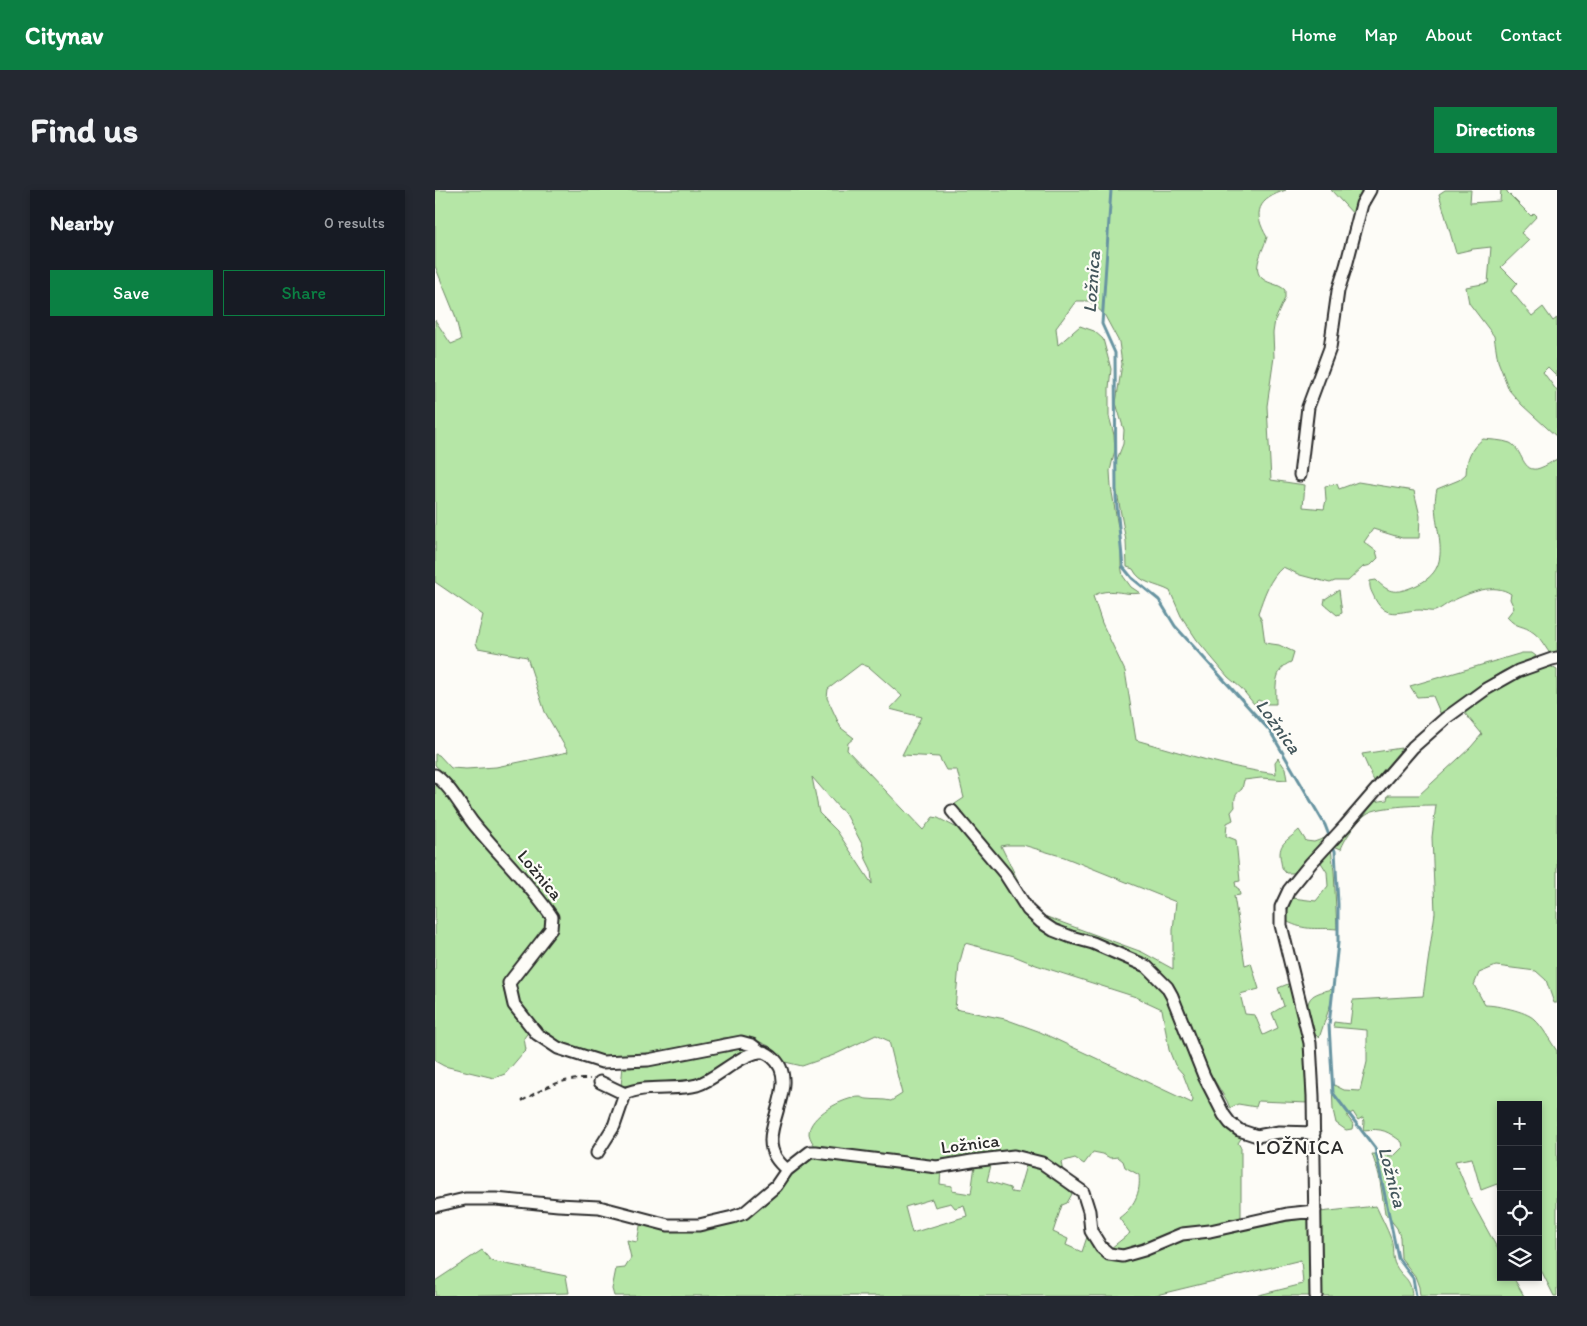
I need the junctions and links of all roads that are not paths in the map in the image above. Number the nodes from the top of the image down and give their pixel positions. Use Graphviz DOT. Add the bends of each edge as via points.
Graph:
graph roads {
  1 [pos="1370,190"];
  2 [pos="1300,475"];
  3 [pos="1557,658"];
  4 [pos="435,775"];
  5 [pos="952,811"];
  6 [pos="761,1052"];
  7 [pos="600,1082"];
  8 [pos="625,1094"];
  9 [pos="1314,1134"];
  10 [pos="597,1153"];
  11 [pos="787,1170"];
  12 [pos="435,1206"];
  13 [pos="1315,1211"];
  14 [pos="1316,1296"];
  1 -- 2 [label="street" via="1362,204 1338,290 1330,348 1308,407"];
  3 -- 9 [label="street" via="1519,671 1486,688 1446,718 1413,747 1289,890 1281,907 1281,925 1310,1043"];
  4 -- 6 [label="street, Ložnica" via="539,897 552,917 551,928 509,983 514,1005 537,1034 558,1048 602,1062 648,1060 741,1042"];
  5 -- 9 [label="street" via="1005,874 1028,910 1041,922 1062,934 1146,966 1167,986 1204,1076 1230,1123 1257,1136 1279,1132"];
  6 -- 8 [label="street" via="697,1085"];
  6 -- 11 [label="street, Ložnica" via="775,1059 782,1074 783,1084 771,1141 777,1161"];
  7 -- 8 [label="street"];
  8 -- 10 [label="street" via="614,1126"];
  9 -- 13 [label="street"];
  11 -- 12 [label="street, Ložnica" via="776,1186 744,1213 699,1225 668,1225 599,1207 496,1199 465,1199"];
  11 -- 13 [label="street, Ložnica" via="810,1152 937,1167 1014,1156 1042,1163 1083,1192 1091,1230 1101,1248 1109,1254 1123,1256 1182,1234"];
  13 -- 14 [label="street"];
}
